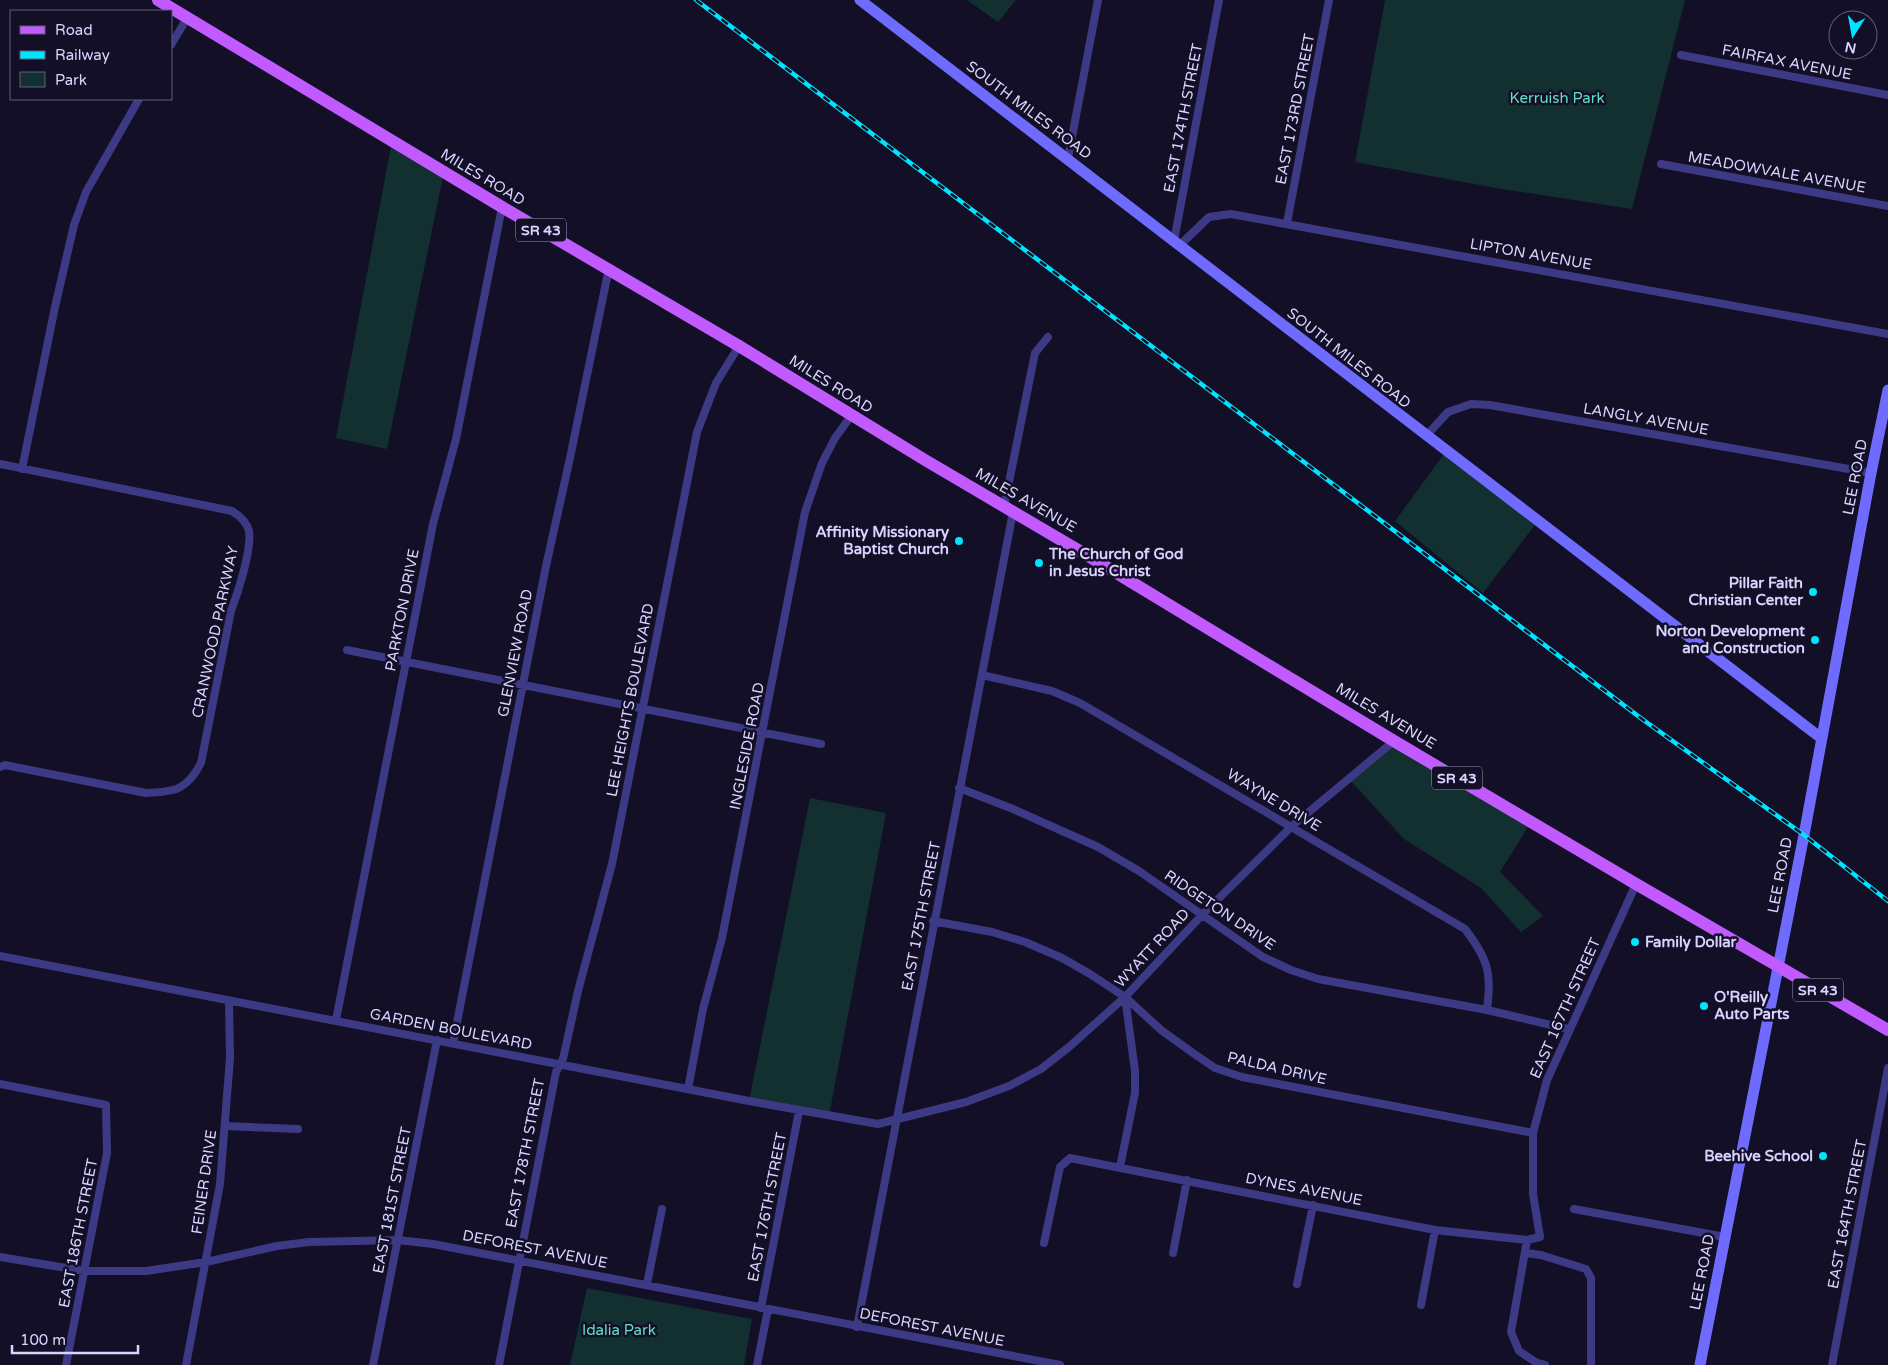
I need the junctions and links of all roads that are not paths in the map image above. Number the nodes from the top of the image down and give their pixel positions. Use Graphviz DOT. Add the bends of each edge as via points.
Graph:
graph roads {
  1 [pos="158,0"];
  2 [pos="860,0"];
  3 [pos="1098,0"];
  4 [pos="1219,0"];
  5 [pos="1329,0"];
  6 [pos="187,18"];
  7 [pos="172,43"];
  8 [pos="1681,55"];
  9 [pos="1888,95"];
  10 [pos="138,100"];
  11 [pos="1068,158"];
  12 [pos="1661,164"];
  13 [pos="1888,206"];
  14 [pos="502,207"];
  15 [pos="1287,223"];
  16 [pos="1177,243"];
  17 [pos="609,268"];
  18 [pos="1888,334"];
  19 [pos="1048,337"];
  20 [pos="739,346"];
  21 [pos="1888,390"];
  22 [pos="851,416"];
  23 [pos="1426,436"];
  24 [pos="895,442"];
  25 [pos="0,464"];
  26 [pos="22,468"];
  27 [pos="1871,473"];
  28 [pos="1008,509"];
  29 [pos="347,650"];
  30 [pos="406,662"];
  31 [pos="982,675"];
  32 [pos="523,684"];
  33 [pos="643,708"];
  34 [pos="764,732"];
  35 [pos="1821,738"];
  36 [pos="1394,741"];
  37 [pos="821,744"];
  38 [pos="0,767"];
  39 [pos="959,788"];
  40 [pos="1292,826"];
  41 [pos="1636,884"];
  42 [pos="1202,915"];
  43 [pos="933,921"];
  44 [pos="0,956"];
  45 [pos="1778,966"];
  46 [pos="1125,997"];
  47 [pos="229,1001"];
  48 [pos="1487,1010"];
  49 [pos="336,1020"];
  50 [pos="1568,1029"];
  51 [pos="1888,1030"];
  52 [pos="437,1040"];
  53 [pos="452,1043"];
  54 [pos="560,1065"];
  55 [pos="1888,1068"];
  56 [pos="0,1086"];
  57 [pos="688,1089"];
  58 [pos="799,1111"];
  59 [pos="897,1119"];
  60 [pos="226,1126"];
  61 [pos="298,1129"];
  62 [pos="1533,1133"];
  63 [pos="1120,1167"];
  64 [pos="1187,1180"];
  65 [pos="1313,1205"];
  66 [pos="662,1209"];
  67 [pos="1574,1209"];
  68 [pos="1435,1230"];
  69 [pos="1540,1237"];
  70 [pos="1725,1237"];
  71 [pos="398,1240"];
  72 [pos="1527,1240"];
  73 [pos="1044,1243"];
  74 [pos="1173,1253"];
  75 [pos="1526,1253"];
  76 [pos="0,1257"];
  77 [pos="518,1261"];
  78 [pos="206,1262"];
  79 [pos="84,1271"];
  80 [pos="647,1284"];
  81 [pos="1297,1284"];
  82 [pos="1420,1305"];
  83 [pos="765,1309"];
  84 [pos="858,1327"];
  85 [pos="66,1365"];
  86 [pos="186,1365"];
  87 [pos="373,1365"];
  88 [pos="499,1365"];
  89 [pos="757,1365"];
  90 [pos="1060,1365"];
  91 [pos="1545,1365"];
  92 [pos="1591,1365"];
  93 [pos="1700,1365"];
  94 [pos="1832,1365"];
  1 -- 6 [label="main road, MILES ROAD / SR 43"];
  2 -- 11 [label="street, SOUTH MILES ROAD"];
  3 -- 11 [label="street"];
  4 -- 16 [label="street, EAST 174TH STREET"];
  5 -- 15 [label="street, EAST 173RD STREET"];
  6 -- 7 [label="street"];
  6 -- 14 [label="main road, MILES ROAD / SR 43"];
  8 -- 9 [label="street, FAIRFAX AVENUE"];
  10 -- 26 [label="street" via="94,178 74,225"];
  11 -- 16 [label="street, SOUTH MILES ROAD"];
  12 -- 13 [label="street, MEADOWVALE AVENUE"];
  14 -- 17 [label="main road, MILES ROAD / SR 43"];
  14 -- 30 [label="street, PARKTON DRIVE" via="456,439 433,524"];
  15 -- 16 [label="street, LIPTON AVENUE" via="1231,214 1209,217"];
  15 -- 18 [label="street, LIPTON AVENUE"];
  16 -- 23 [label="street, SOUTH MILES ROAD"];
  17 -- 20 [label="main road, MILES ROAD / SR 43"];
  17 -- 32 [label="street, GLENVIEW ROAD"];
  19 -- 28 [label="street, EAST 175TH STREET" via="1035,353"];
  20 -- 22 [label="main road, MILES ROAD / SR 43"];
  20 -- 33 [label="street, LEE HEIGHTS BOULEVARD" via="716,382 697,432"];
  21 -- 27 [label="street, LEE ROAD"];
  22 -- 24 [label="main road, MILES ROAD / SR 43"];
  22 -- 34 [label="street, INGLESIDE ROAD" via="822,463 806,512"];
  23 -- 27 [label="street, LANGLY AVENUE" via="1448,412 1471,404"];
  23 -- 35 [label="street, SOUTH MILES ROAD"];
  24 -- 28 [label="main road, MILES AVENUE / SR 43"];
  25 -- 26 [label="street, CRANWOOD PARKWAY"];
  26 -- 38 [label="street, CRANWOOD PARKWAY" via="232,511 249,530 249,542 231,611 201,763 193,779 181,787 146,793 5,765"];
  27 -- 35 [label="street, LEE ROAD"];
  28 -- 31 [label="street, EAST 175TH STREET"];
  28 -- 36 [label="main road, MILES AVENUE / SR 43"];
  29 -- 30 [label="street"];
  30 -- 32 [label="street"];
  30 -- 49 [label="street, PARKTON DRIVE"];
  31 -- 39 [label="street, EAST 175TH STREET"];
  31 -- 40 [label="street, WAYNE DRIVE" via="1052,691 1080,703"];
  32 -- 33 [label="street"];
  32 -- 53 [label="street, GLENVIEW ROAD"];
  33 -- 34 [label="street"];
  33 -- 54 [label="street, LEE HEIGHTS BOULEVARD" via="612,864"];
  34 -- 37 [label="street"];
  34 -- 57 [label="street, INGLESIDE ROAD"];
  35 -- 45 [label="street, LEE ROAD"];
  36 -- 40 [label="street, WYATT ROAD"];
  36 -- 41 [label="main road, MILES AVENUE / SR 43"];
  39 -- 42 [label="street, RIDGETON DRIVE" via="1098,847"];
  39 -- 43 [label="street, EAST 175TH STREET"];
  40 -- 42 [label="street, WYATT ROAD"];
  40 -- 48 [label="street, WAYNE DRIVE" via="1465,929 1479,947 1487,965 1490,984"];
  41 -- 45 [label="main road, MILES AVENUE / SR 43"];
  41 -- 50 [label="street, EAST 167TH STREET"];
  42 -- 46 [label="street, WYATT ROAD"];
  42 -- 48 [label="street, RIDGETON DRIVE" via="1263,957 1290,970 1318,979"];
  43 -- 46 [label="street, PALDA DRIVE" via="1025,942 1069,962"];
  43 -- 59 [label="street, EAST 175TH STREET"];
  44 -- 47 [label="street, GARDEN BOULEVARD"];
  45 -- 51 [label="main road, MILES AVENUE / SR 43"];
  45 -- 70 [label="street, LEE ROAD"];
  46 -- 59 [label="street, WYATT ROAD" via="1069,1047 1009,1086 966,1102"];
  46 -- 62 [label="street, PALDA DRIVE" via="1193,1053 1215,1068 1242,1077"];
  46 -- 63 [label="street" via="1135,1093"];
  47 -- 49 [label="street, GARDEN BOULEVARD"];
  47 -- 60 [label="street, FEINER DRIVE"];
  48 -- 50 [label="street, RIDGETON DRIVE"];
  49 -- 52 [label="street, GARDEN BOULEVARD"];
  50 -- 62 [label="street, EAST 167TH STREET" via="1547,1080"];
  52 -- 53 [label="street, GARDEN BOULEVARD"];
  52 -- 71 [label="street, EAST 181ST STREET"];
  53 -- 54 [label="street, GARDEN BOULEVARD"];
  54 -- 57 [label="street, GARDEN BOULEVARD"];
  54 -- 77 [label="street, EAST 178TH STREET"];
  55 -- 94 [label="street, EAST 164TH STREET"];
  56 -- 79 [label="street, EAST 186TH STREET" via="106,1105 107,1153"];
  57 -- 58 [label="street, GARDEN BOULEVARD"];
  58 -- 59 [label="street, GARDEN BOULEVARD" via="878,1124"];
  58 -- 83 [label="street, EAST 176TH STREET"];
  59 -- 84 [label="street, EAST 175TH STREET"];
  60 -- 61 [label="street"];
  60 -- 78 [label="street, FEINER DRIVE" via="220,1184"];
  62 -- 69 [label="street, EAST 167TH STREET" via="1533,1194"];
  63 -- 64 [label="street, DYNES AVENUE"];
  63 -- 73 [label="street, DYNES AVENUE" via="1070,1158 1064,1162 1060,1166"];
  64 -- 65 [label="street, DYNES AVENUE"];
  64 -- 74 [label="street"];
  65 -- 68 [label="street, DYNES AVENUE"];
  65 -- 81 [label="street"];
  66 -- 80 [label="street"];
  67 -- 70 [label="street"];
  68 -- 72 [label="street, DYNES AVENUE"];
  68 -- 82 [label="street"];
  69 -- 72 [label="street, DYNES AVENUE"];
  70 -- 93 [label="street, LEE ROAD"];
  71 -- 77 [label="street, DEFOREST AVENUE"];
  71 -- 78 [label="street, DEFOREST AVENUE" via="309,1242"];
  71 -- 87 [label="street, EAST 181ST STREET"];
  72 -- 75 [label="street"];
  75 -- 91 [label="street" via="1510,1332 1519,1352"];
  75 -- 92 [label="street" via="1586,1268 1591,1278"];
  76 -- 79 [label="street, DEFOREST AVENUE"];
  77 -- 80 [label="street, DEFOREST AVENUE"];
  77 -- 88 [label="street, EAST 178TH STREET"];
  78 -- 79 [label="street, DEFOREST AVENUE" via="146,1271"];
  78 -- 86 [label="street, FEINER DRIVE"];
  79 -- 85 [label="street, EAST 186TH STREET"];
  80 -- 83 [label="street, DEFOREST AVENUE"];
  83 -- 84 [label="street, DEFOREST AVENUE"];
  83 -- 89 [label="street, EAST 176TH STREET"];
  84 -- 90 [label="street, DEFOREST AVENUE"];
}
